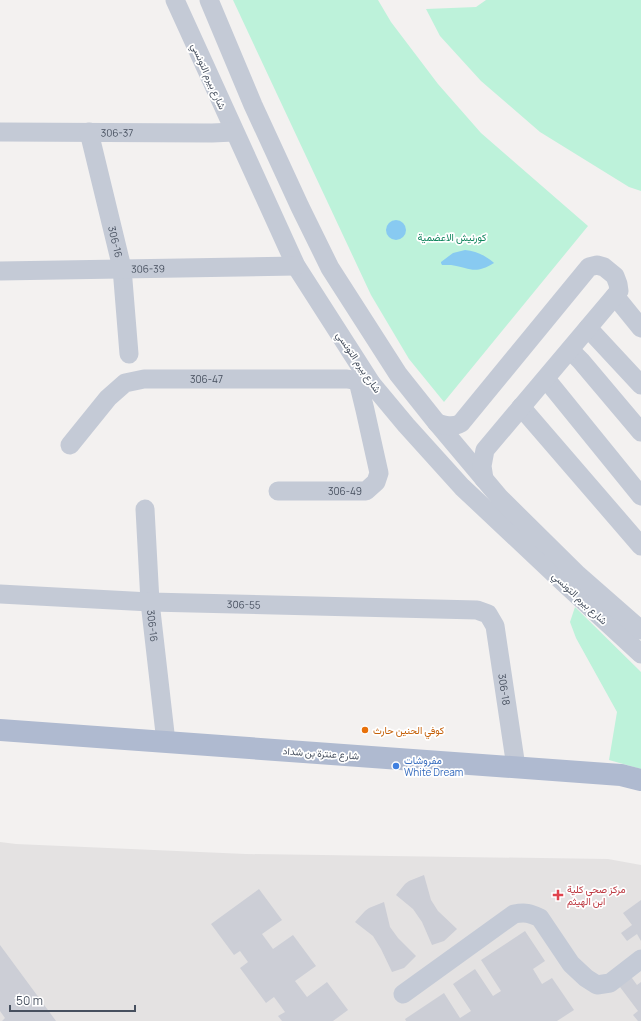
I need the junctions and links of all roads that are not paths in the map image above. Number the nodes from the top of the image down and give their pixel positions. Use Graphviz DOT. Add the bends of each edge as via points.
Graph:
graph roads {
  1 [pos="175,0"];
  2 [pos="209,0"];
  3 [pos="0,132"];
  4 [pos="89,132"];
  5 [pos="234,132"];
  6 [pos="296,266"];
  7 [pos="122,268"];
  8 [pos="0,271"];
  9 [pos="615,296"];
  10 [pos="588,328"];
  11 [pos="641,328"];
  12 [pos="570,350"];
  13 [pos="129,354"];
  14 [pos="546,379"];
  15 [pos="364,382"];
  16 [pos="641,385"];
  17 [pos="522,407"];
  18 [pos="437,423"];
  19 [pos="641,432"];
  20 [pos="70,445"];
  21 [pos="484,480"];
  22 [pos="278,491"];
  23 [pos="641,496"];
  24 [pos="145,509"];
  25 [pos="641,546"];
  26 [pos="0,594"];
  27 [pos="150,602"];
  28 [pos="488,614"];
  29 [pos="641,630"];
  30 [pos="641,654"];
  31 [pos="0,730"];
  32 [pos="166,742"];
  33 [pos="516,767"];
  34 [pos="641,780"];
  35 [pos="641,959"];
  36 [pos="403,994"];
  1 -- 5 [label="street, شارع بيرم التونسي"];
  2 -- 18 [label="street, شارع بيرم التونسي" via="253,105 330,268 398,374"];
  3 -- 4 [label="street, 306-37"];
  4 -- 5 [label="street, 306-37"];
  4 -- 7 [label="street, 306-16"];
  5 -- 6 [label="street, شارع بيرم التونسي"];
  6 -- 7 [label="street, 306-39"];
  6 -- 15 [label="street, شارع بيرم التونسي"];
  7 -- 8 [label="street, 306-39"];
  7 -- 13 [label="street, 306-16"];
  9 -- 10 [label="street"];
  9 -- 11 [label="street"];
  9 -- 18 [label="street" via="619,291 615,276 604,267 589,267 460,423 451,427"];
  10 -- 12 [label="street"];
  10 -- 16 [label="street"];
  12 -- 14 [label="street"];
  12 -- 19 [label="street"];
  14 -- 17 [label="street"];
  14 -- 23 [label="street"];
  15 -- 20 [label="street, 306-47" via="347,379 144,379 125,383 108,398"];
  15 -- 22 [label="street, 306-49" via="379,473 376,482 366,491"];
  15 -- 30 [label="street, شارع بيرم التونسي" via="462,487"];
  17 -- 21 [label="street" via="485,450 482,466"];
  17 -- 25 [label="street"];
  18 -- 21 [label="street, شارع بيرم التونسي"];
  21 -- 29 [label="street, شارع بيرم التونسي" via="578,575"];
  24 -- 27 [label="street, 306-16"];
  26 -- 27 [label="street, 306-55"];
  27 -- 28 [label="street, 306-55" via="477,610"];
  27 -- 32 [label="street, 306-16"];
  28 -- 33 [label="street, 306-18" via="495,626"];
  31 -- 32 [label="main road, شارع عنترة بن شداد"];
  32 -- 33 [label="main road, شارع عنترة بن شداد"];
  33 -- 34 [label="main road, شارع عنترة بن شداد" via="621,775"];
  35 -- 36 [label="street" via="610,983 597,985 571,964 540,918 523,912 514,914"];
}
